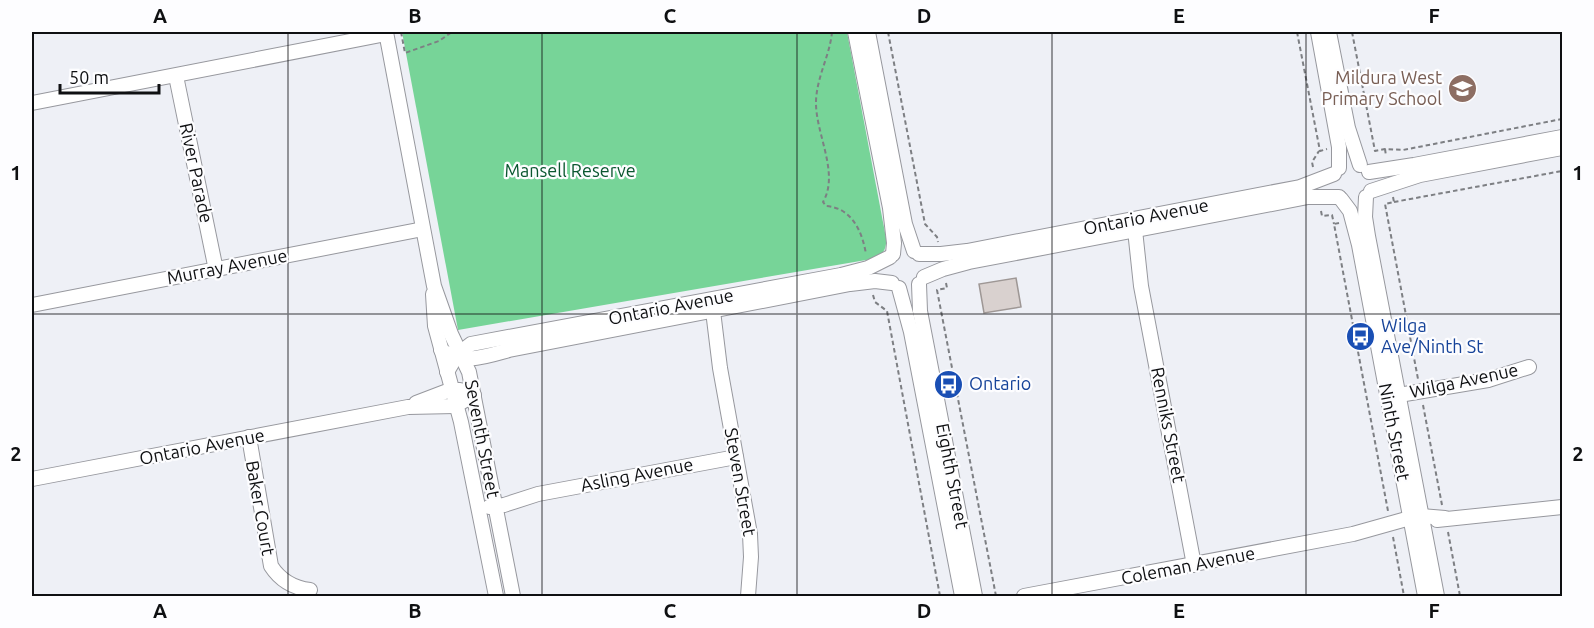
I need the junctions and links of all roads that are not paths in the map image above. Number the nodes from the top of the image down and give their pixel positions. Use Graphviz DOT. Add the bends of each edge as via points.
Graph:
graph roads {
  1 [pos="855,32"];
  2 [pos="867,32"];
  3 [pos="1318,32"];
  4 [pos="1329,32"];
  5 [pos="386,33"];
  6 [pos="176,76"];
  7 [pos="32,103"];
  8 [pos="1563,137"];
  9 [pos="1563,148"];
  10 [pos="1365,168"];
  11 [pos="1337,171"];
  12 [pos="1369,194"];
  13 [pos="1340,198"];
  14 [pos="423,229"];
  15 [pos="1130,231"];
  16 [pos="917,252"];
  17 [pos="891,256"];
  18 [pos="216,270"];
  19 [pos="869,274"];
  20 [pos="922,280"];
  21 [pos="895,285"];
  22 [pos="434,286"];
  23 [pos="32,305"];
  24 [pos="708,308"];
  25 [pos="441,350"];
  26 [pos="460,356"];
  27 [pos="1529,367"];
  28 [pos="447,372"];
  29 [pos="453,390"];
  30 [pos="474,395"];
  31 [pos="1399,395"];
  32 [pos="457,405"];
  33 [pos="408,406"];
  34 [pos="249,437"];
  35 [pos="736,457"];
  36 [pos="32,478"];
  37 [pos="494,502"];
  38 [pos="477,505"];
  39 [pos="1563,507"];
  40 [pos="1417,521"];
  41 [pos="1194,565"];
  42 [pos="310,590"];
  43 [pos="496,597"];
  44 [pos="513,597"];
  45 [pos="748,597"];
  46 [pos="962,597"];
  47 [pos="975,597"];
  48 [pos="1024,597"];
  49 [pos="1425,597"];
  50 [pos="1437,597"];
  1 -- 17 [label="street" via="890,208 894,243"];
  2 -- 16 [label="street" via="905,224"];
  3 -- 11 [label="street" via="1339,147"];
  4 -- 10 [label="street" via="1348,128"];
  5 -- 6 [label="street"];
  5 -- 14 [label="street, Seventh Street"];
  6 -- 7 [label="street"];
  6 -- 18 [label="street, River Parade"];
  8 -- 10 [label="street" via="1414,165"];
  9 -- 12 [label="street" via="1420,175"];
  10 -- 11 [label="street" via="1349,163"];
  10 -- 12 [label="street" via="1372,178"];
  11 -- 13 [label="street" via="1333,186"];
  11 -- 16 [label="street, Ontario Avenue" via="1300,187 967,251"];
  12 -- 13 [label="street" via="1354,203"];
  12 -- 31 [label="street, Ninth Street" via="1365,217"];
  13 -- 15 [label="street, Ontario Avenue" via="1308,197"];
  13 -- 40 [label="street, Ninth Street" via="1352,219"];
  14 -- 18 [label="street, Murray Avenue"];
  14 -- 22 [label="street, Seventh Street"];
  15 -- 20 [label="street, Ontario Avenue" via="969,262"];
  15 -- 41 [label="street, Renniks Street"];
  16 -- 17 [label="street" via="903,249"];
  16 -- 20 [label="street" via="925,264"];
  17 -- 19 [label="street, Ontario Avenue"];
  17 -- 21 [label="street" via="886,274"];
  18 -- 23 [label="street, Murray Avenue"];
  19 -- 21 [label="street, Ontario Avenue"];
  19 -- 24 [label="street, Ontario Avenue" via="841,275"];
  20 -- 21 [label="street" via="909,289"];
  20 -- 47 [label="street, Eighth Street" via="920,311"];
  21 -- 46 [label="street, Eighth Street" via="911,332"];
  22 -- 25 [label="street, Seventh Street" via="433,310"];
  22 -- 26 [label="street, Seventh Street"];
  24 -- 26 [label="street, Ontario Avenue" via="471,344"];
  24 -- 35 [label="street, Steven Street"];
  25 -- 26 [label="street"];
  25 -- 28 [label="street, Seventh Street"];
  26 -- 28 [label="street"];
  26 -- 30 [label="street, Seventh Street"];
  27 -- 31 [label="street, Wilga Avenue" via="1488,380"];
  28 -- 29 [label="street, Seventh Street"];
  29 -- 30 [label="street"];
  29 -- 32 [label="street, Seventh Street"];
  29 -- 33 [label="street, Ontario Avenue"];
  30 -- 32 [label="street, Ontario Avenue"];
  30 -- 37 [label="street, Seventh Street"];
  31 -- 40 [label="street, Ninth Street"];
  32 -- 33 [label="street, Ontario Avenue"];
  32 -- 38 [label="street, Seventh Street"];
  33 -- 34 [label="street, Ontario Avenue"];
  34 -- 36 [label="street, Ontario Avenue"];
  34 -- 42 [label="street, Baker Court" via="271,566 292,585"];
  35 -- 37 [label="street, Asling Avenue"];
  35 -- 45 [label="street, Steven Street" via="750,534"];
  37 -- 38 [label="street, Asling Avenue" via="488,499"];
  37 -- 44 [label="street, Seventh Street"];
  38 -- 43 [label="street, Seventh Street"];
  39 -- 40 [label="street, Coleman Avenue" via="1446,524"];
  40 -- 41 [label="street, Coleman Avenue"];
  40 -- 49 [label="street, Ninth Street"];
  40 -- 50 [label="street, Ninth Street"];
  41 -- 48 [label="street, Coleman Avenue"];
}
